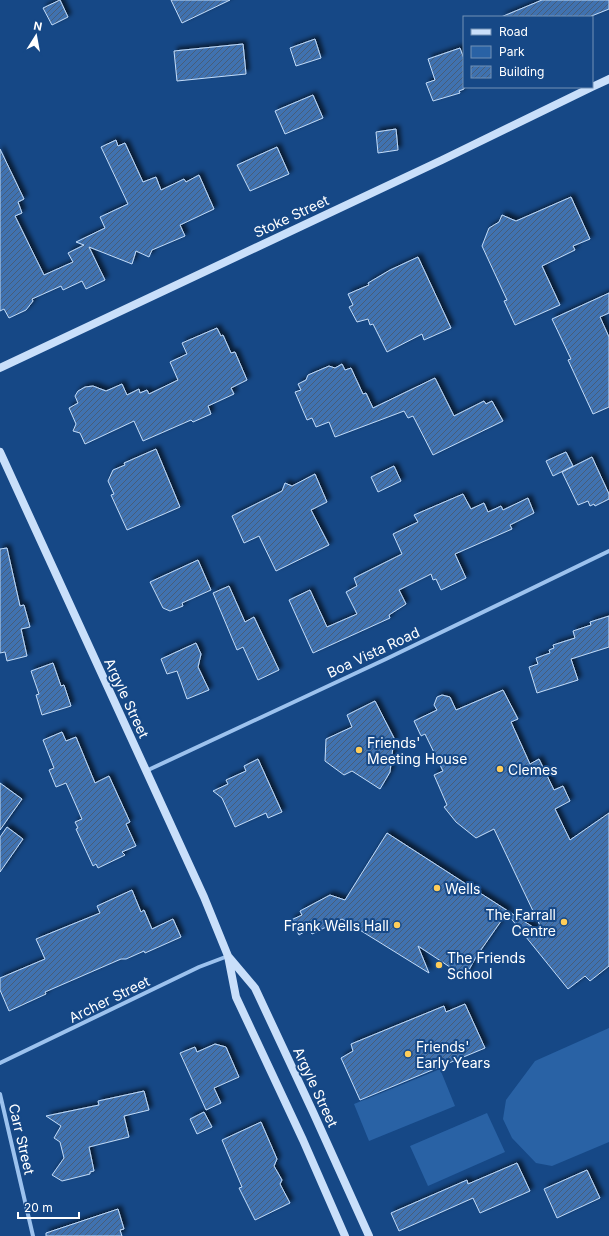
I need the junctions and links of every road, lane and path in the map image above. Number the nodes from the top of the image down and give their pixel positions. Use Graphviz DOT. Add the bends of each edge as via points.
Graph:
graph roads {
  1 [pos="609,79"];
  2 [pos="593,87"];
  3 [pos="590,88"];
  4 [pos="0,368"];
  5 [pos="0,452"];
  6 [pos="609,551"];
  7 [pos="146,771"];
  8 [pos="228,956"];
  9 [pos="0,1063"];
  10 [pos="0,1094"];
  11 [pos="33,1236"];
  12 [pos="344,1236"];
  13 [pos="369,1236"];
  1 -- 2 [label="main road, Stoke Street"];
  3 -- 4 [label="main road, Stoke Street"];
  5 -- 7 [label="main road, Argyle Street"];
  6 -- 7 [label="street, Boa Vista Road"];
  7 -- 8 [label="main road, Argyle Street"];
  8 -- 9 [label="street, Archer Street" via="199,967"];
  8 -- 12 [label="main road, Argyle Street" via="236,997 303,1140"];
  8 -- 13 [label="main road, Argyle Street" via="255,988"];
  10 -- 11 [label="street, Carr Street"];
}
